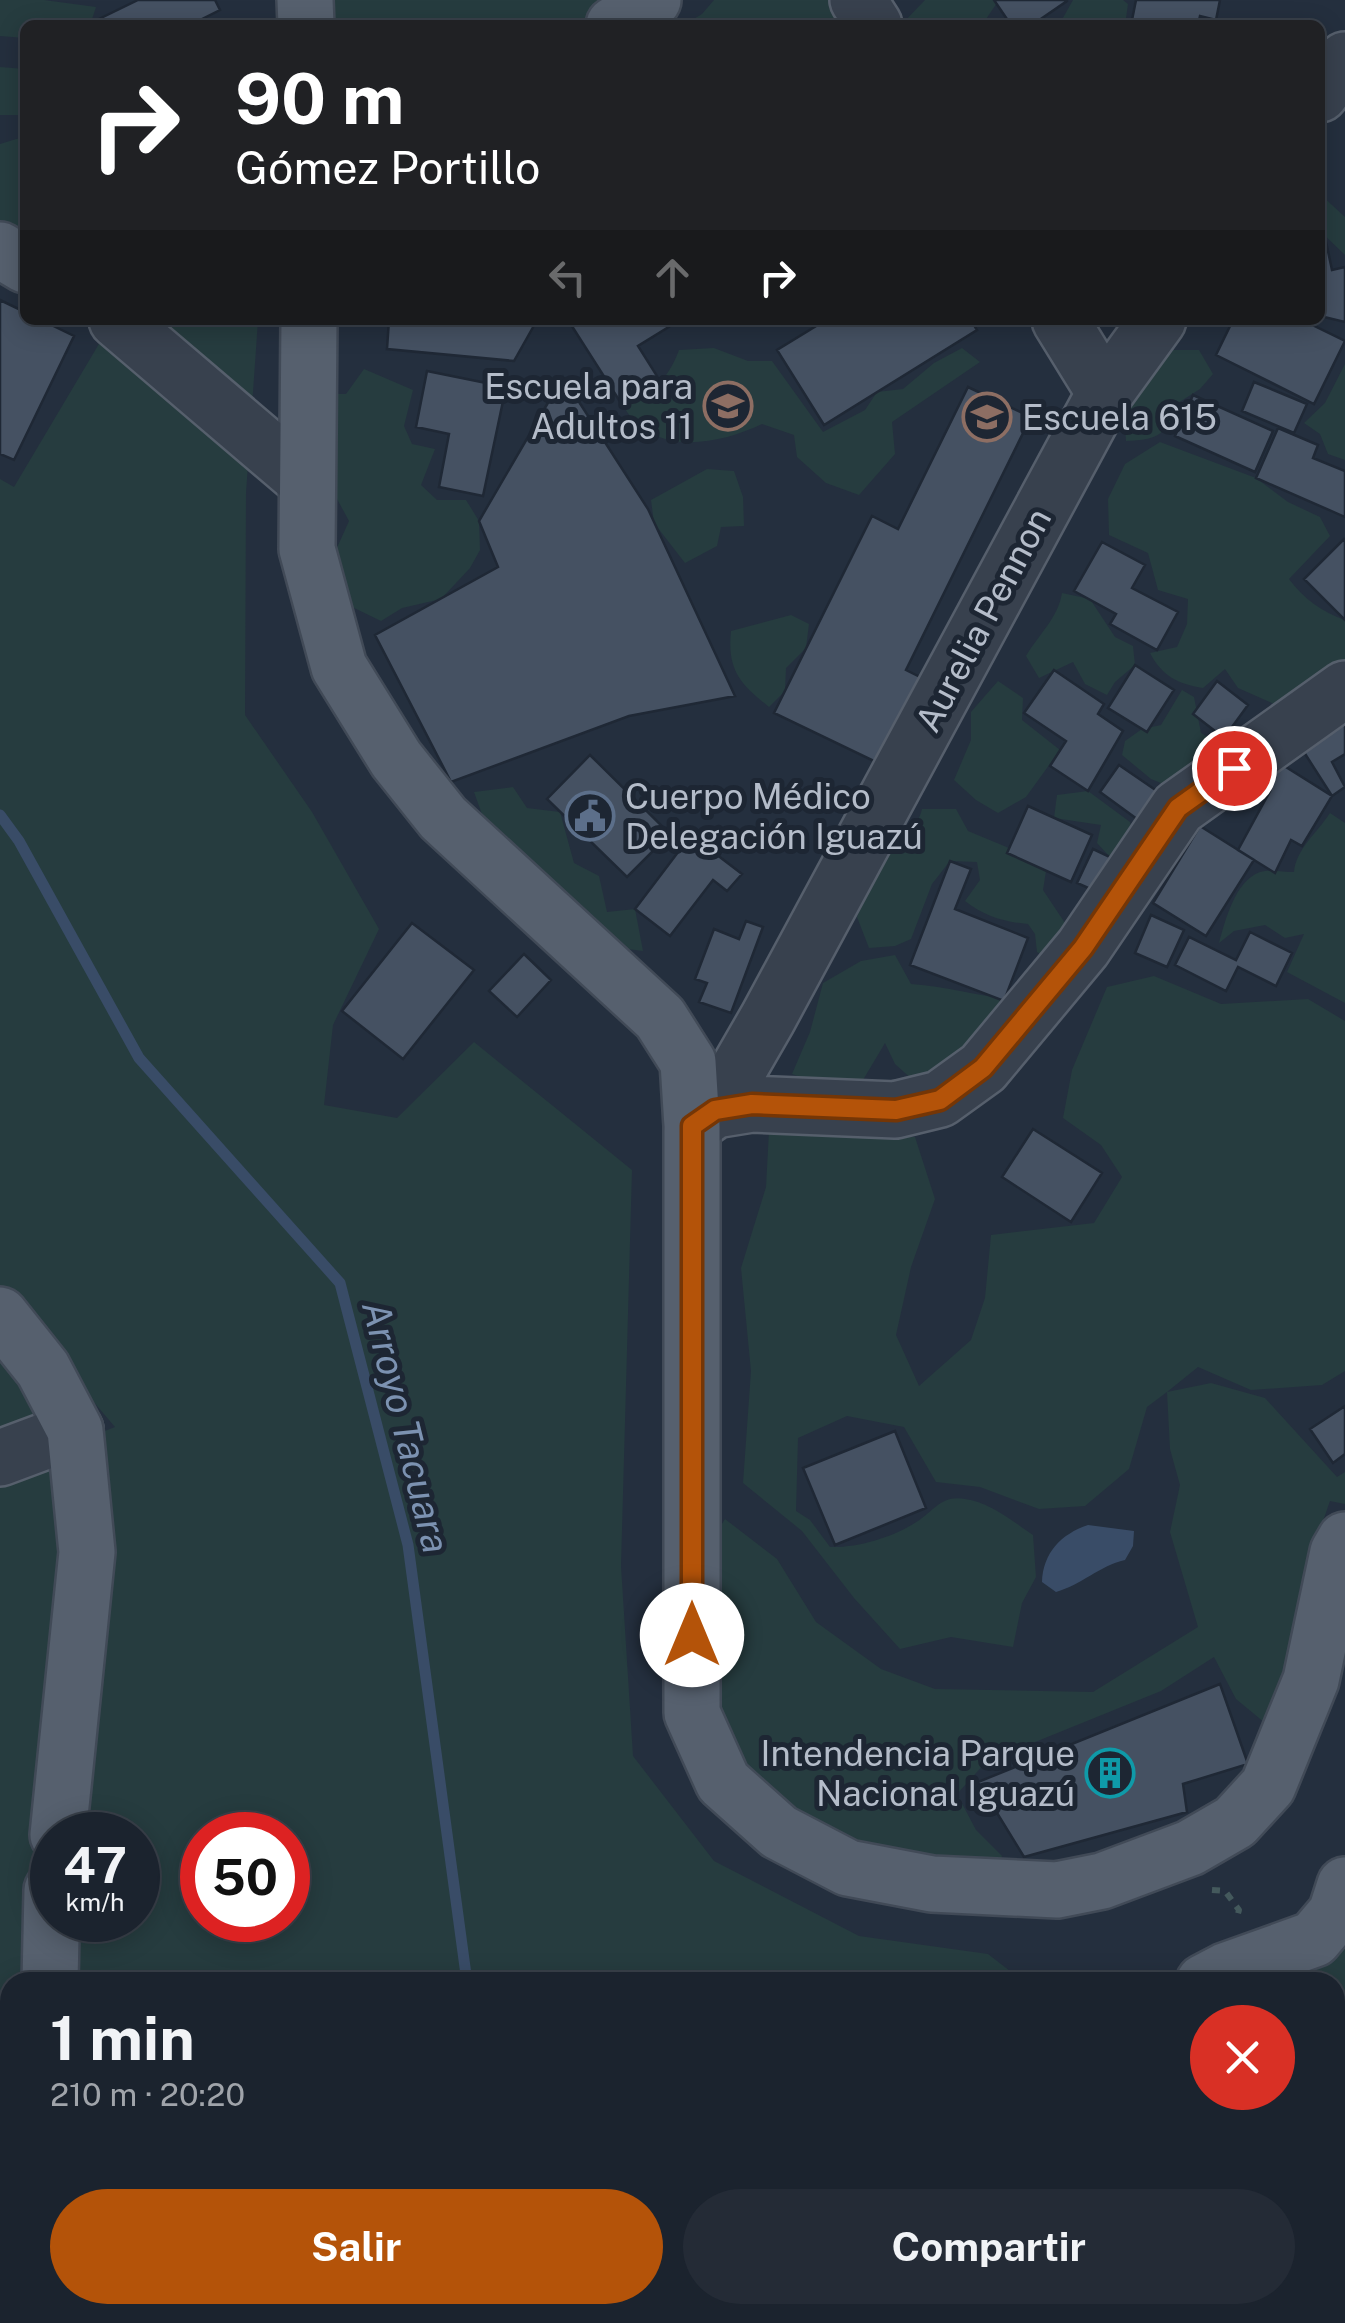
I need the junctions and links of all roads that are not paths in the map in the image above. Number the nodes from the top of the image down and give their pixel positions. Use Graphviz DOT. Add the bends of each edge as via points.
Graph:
graph roads {
  1 [pos="653,0"];
  2 [pos="622,20"];
  3 [pos="1345,60"];
  4 [pos="1325,87"];
  5 [pos="123,325"];
  6 [pos="309,325"];
  7 [pos="1063,325"];
  8 [pos="1154,325"];
  9 [pos="1105,393"];
  10 [pos="308,482"];
  11 [pos="1345,689"];
  12 [pos="703,1118"];
  13 [pos="0,1315"];
  14 [pos="75,1430"];
  15 [pos="0,1458"];
  16 [pos="1345,1540"];
  17 [pos="60,1812"];
  18 [pos="1345,1885"];
  19 [pos="51,1942"];
  20 [pos="50,1972"];
  21 [pos="1227,1972"];
  1 -- 2 [label="main road"];
  3 -- 4 [label="street"];
  5 -- 10 [label="street"];
  6 -- 10 [label="main road"];
  7 -- 9 [label="street"];
  8 -- 9 [label="street, Aurelia Pennon"];
  9 -- 12 [label="street, Aurelia Pennon" via="768,1018"];
  10 -- 12 [label="main road" via="308,549 339,667 396,759 444,818 660,1018 688,1062"];
  11 -- 12 [label="street" via="1178,808 1083,948 983,1068 940,1100 896,1110 752,1104"];
  12 -- 16 [label="main road" via="692,1713 723,1782 779,1832 848,1868 932,1884 1057,1890 1102,1882 1190,1848 1235,1822 1268,1786 1311,1680"];
  13 -- 14 [label="main road" via="43,1369"];
  14 -- 15 [label="street"];
  14 -- 17 [label="main road" via="86,1552"];
  18 -- 21 [label="main road" via="1336,1912 1314,1938"];
  19 -- 20 [label="main road"];
}
